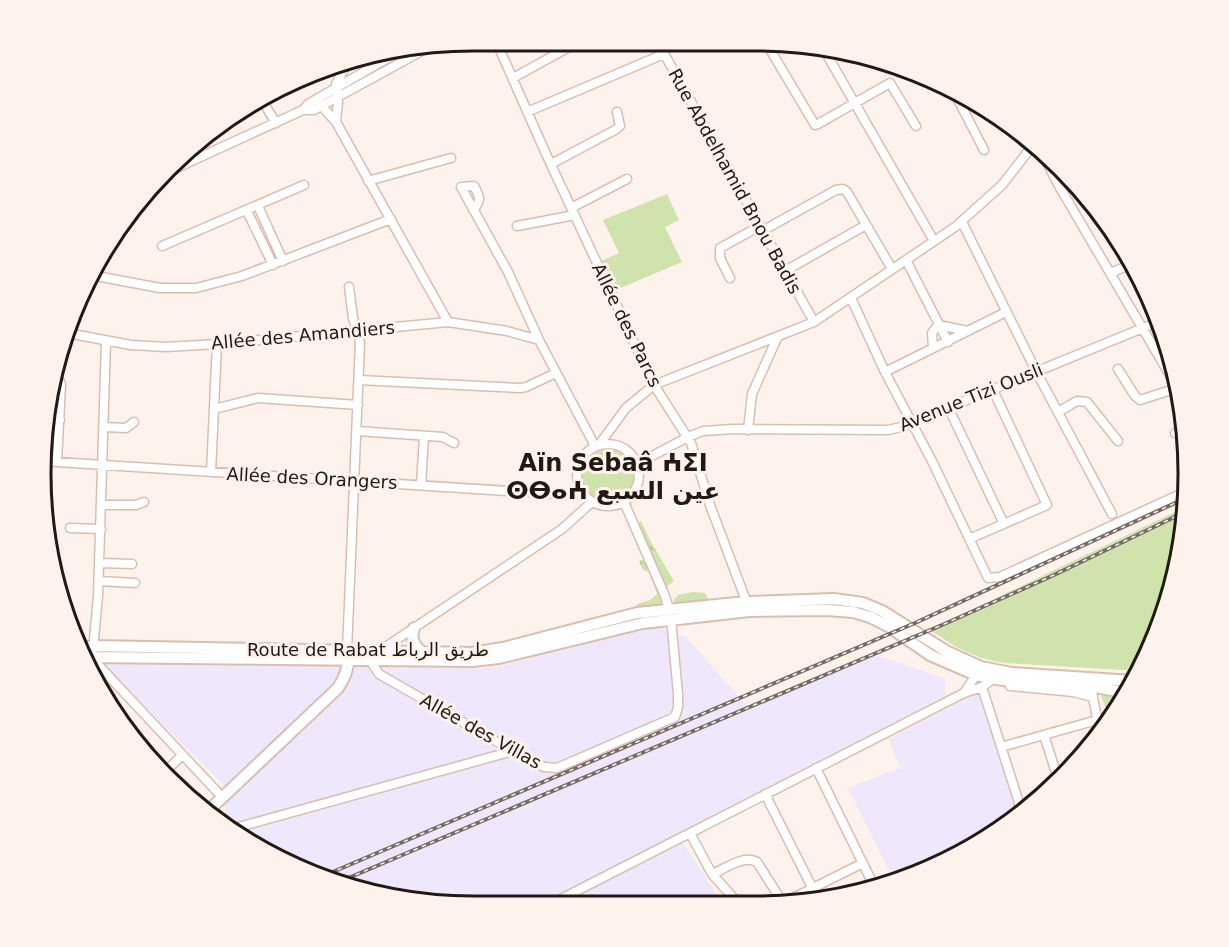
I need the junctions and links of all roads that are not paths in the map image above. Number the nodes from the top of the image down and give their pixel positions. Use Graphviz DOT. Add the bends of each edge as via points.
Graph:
graph roads {
  1 [pos="501,51"];
  2 [pos="562,51"];
  3 [pos="663,51"];
  4 [pos="771,52"];
  5 [pos="664,54"];
  6 [pos="411,56"];
  7 [pos="828,58"];
  8 [pos="384,60"];
  9 [pos="342,72"];
  10 [pos="340,75"];
  11 [pos="513,78"];
  12 [pos="345,84"];
  13 [pos="337,93"];
  14 [pos="320,102"];
  15 [pos="855,104"];
  16 [pos="962,105"];
  17 [pos="265,106"];
  18 [pos="527,112"];
  19 [pos="617,112"];
  20 [pos="336,122"];
  21 [pos="276,123"];
  22 [pos="916,126"];
  23 [pos="984,150"];
  24 [pos="1028,151"];
  25 [pos="451,158"];
  26 [pos="188,163"];
  27 [pos="551,164"];
  28 [pos="1055,176"];
  29 [pos="627,179"];
  30 [pos="368,181"];
  31 [pos="304,185"];
  32 [pos="258,206"];
  33 [pos="473,210"];
  34 [pos="247,211"];
  35 [pos="573,212"];
  36 [pos="391,219"];
  37 [pos="962,222"];
  38 [pos="866,225"];
  39 [pos="517,226"];
  40 [pos="761,229"];
  41 [pos="934,241"];
  42 [pos="162,246"];
  43 [pos="906,260"];
  44 [pos="283,261"];
  45 [pos="273,265"];
  46 [pos="1124,267"];
  47 [pos="892,268"];
  48 [pos="785,271"];
  49 [pos="1110,273"];
  50 [pos="101,276"];
  51 [pos="730,278"];
  52 [pos="349,286"];
  53 [pos="851,298"];
  54 [pos="1006,312"];
  55 [pos="448,322"];
  56 [pos="814,322"];
  57 [pos="939,325"];
  58 [pos="1151,325"];
  59 [pos="1143,328"];
  60 [pos="357,330"];
  61 [pos="969,331"];
  62 [pos="74,335"];
  63 [pos="777,338"];
  64 [pos="538,340"];
  65 [pos="106,341"];
  66 [pos="948,342"];
  67 [pos="217,344"];
  68 [pos="933,348"];
  69 [pos="1164,365"];
  70 [pos="1118,369"];
  71 [pos="1036,371"];
  72 [pos="885,372"];
  73 [pos="556,373"];
  74 [pos="359,380"];
  75 [pos="61,383"];
  76 [pos="654,385"];
  77 [pos="993,390"];
  78 [pos="1170,393"];
  79 [pos="358,405"];
  80 [pos="214,409"];
  81 [pos="949,409"];
  82 [pos="1058,412"];
  83 [pos="55,419"];
  84 [pos="60,420"];
  85 [pos="134,422"];
  86 [pos="912,424"];
  87 [pos="104,427"];
  88 [pos="612,427"];
  89 [pos="748,430"];
  90 [pos="357,431"];
  91 [pos="424,436"];
  92 [pos="688,437"];
  93 [pos="1118,441"];
  94 [pos="454,443"];
  95 [pos="616,445"];
  96 [pos="597,446"];
  97 [pos="51,462"];
  98 [pos="57,462"];
  99 [pos="637,464"];
  100 [pos="102,465"];
  101 [pos="211,472"];
  102 [pos="354,482"];
  103 [pos="421,485"];
  104 [pos="582,493"];
  105 [pos="1177,495"];
  106 [pos="144,502"];
  107 [pos="592,502"];
  108 [pos="624,502"];
  109 [pos="101,505"];
  110 [pos="1112,514"];
  111 [pos="1004,524"];
  112 [pos="70,528"];
  113 [pos="101,529"];
  114 [pos="969,539"];
  115 [pos="99,562"];
  116 [pos="132,564"];
  117 [pos="99,581"];
  118 [pos="135,583"];
  119 [pos="748,607"];
  120 [pos="670,614"];
  121 [pos="414,628"];
  122 [pos="89,647"];
  123 [pos="91,652"];
  124 [pos="423,652"];
  125 [pos="348,655"];
  126 [pos="376,656"];
  127 [pos="95,659"];
  128 [pos="976,675"];
  129 [pos="995,679"];
  130 [pos="1121,684"];
  131 [pos="982,687"];
  132 [pos="1093,688"];
  133 [pos="1117,691"];
  134 [pos="964,693"];
  135 [pos="1097,720"];
  136 [pos="1044,735"];
  137 [pos="1001,747"];
  138 [pos="513,751"];
  139 [pos="182,755"];
  140 [pos="170,767"];
  141 [pos="816,768"];
  142 [pos="1055,771"];
  143 [pos="765,794"];
  144 [pos="223,798"];
  145 [pos="1019,804"];
  146 [pos="214,807"];
  147 [pos="241,826"];
  148 [pos="690,833"];
  149 [pos="863,863"];
  150 [pos="712,874"];
  151 [pos="871,880"];
  152 [pos="813,888"];
  153 [pos="815,891"];
  154 [pos="803,893"];
  155 [pos="778,895"];
  156 [pos="567,896"];
  157 [pos="732,896"];
  1 -- 11 [label="street, Allée des Parcs"];
  2 -- 11 [label="street"];
  3 -- 5 [label="street, Rue Abdelhamid Bnou Badis"];
  4 -- 15 [label="street" via="815,125"];
  5 -- 18 [label="street"];
  5 -- 40 [label="street, Rue Abdelhamid Bnou Badis"];
  6 -- 13 [label="street"];
  7 -- 15 [label="street"];
  8 -- 12 [label="street"];
  9 -- 10 [label="street"];
  10 -- 12 [label="street"];
  10 -- 13 [label="street"];
  11 -- 18 [label="street, Allée des Parcs"];
  12 -- 13 [label="street"];
  13 -- 14 [label="street"];
  13 -- 20 [label="street"];
  14 -- 20 [label="street"];
  14 -- 21 [label="street" via="308,104"];
  15 -- 22 [label="street" via="890,83"];
  15 -- 41 [label="street"];
  16 -- 23 [label="street"];
  17 -- 21 [label="street"];
  18 -- 27 [label="street, Allée des Parcs"];
  19 -- 27 [label="street" via="620,126 615,130"];
  20 -- 30 [label="street"];
  21 -- 26 [label="street"];
  24 -- 37 [label="street" via="1002,184"];
  25 -- 30 [label="street"];
  27 -- 35 [label="street, Allée des Parcs"];
  28 -- 49 [label="street"];
  29 -- 35 [label="street"];
  30 -- 36 [label="street"];
  31 -- 32 [label="street"];
  32 -- 34 [label="street"];
  32 -- 44 [label="street"];
  33 -- 64 [label="street" via="508,272"];
  34 -- 42 [label="street"];
  34 -- 45 [label="street"];
  35 -- 39 [label="street"];
  35 -- 76 [label="street, Allée des Parcs"];
  36 -- 44 [label="street"];
  36 -- 55 [label="street"];
  37 -- 41 [label="street"];
  37 -- 54 [label="street"];
  38 -- 40 [label="street" via="847,192 839,189"];
  38 -- 47 [label="street"];
  38 -- 48 [label="street"];
  40 -- 48 [label="street, Rue Abdelhamid Bnou Badis"];
  40 -- 51 [label="street" via="720,248 720,258"];
  41 -- 43 [label="street"];
  43 -- 47 [label="street"];
  43 -- 57 [label="street"];
  44 -- 45 [label="street"];
  45 -- 50 [label="street" via="184,289"];
  46 -- 49 [label="street"];
  47 -- 53 [label="street"];
  48 -- 56 [label="street, Rue Abdelhamid Bnou Badis"];
  49 -- 59 [label="street"];
  52 -- 60 [label="street"];
  53 -- 56 [label="street"];
  53 -- 72 [label="street"];
  54 -- 61 [label="street"];
  54 -- 71 [label="street"];
  55 -- 60 [label="street, Allée des Amandiers"];
  55 -- 64 [label="street, Allée des Amandiers"];
  56 -- 63 [label="street"];
  57 -- 61 [label="street"];
  57 -- 66 [label="street"];
  57 -- 68 [label="street" via="932,333"];
  58 -- 59 [label="street, Avenue Tizi Ousli"];
  59 -- 69 [label="street"];
  59 -- 71 [label="street, Avenue Tizi Ousli"];
  60 -- 67 [label="street, Allée des Amandiers"];
  60 -- 74 [label="street"];
  61 -- 66 [label="street"];
  62 -- 65 [label="street, Allée des Amandiers"];
  63 -- 76 [label="street"];
  63 -- 89 [label="street" via="752,394"];
  64 -- 73 [label="street"];
  65 -- 67 [label="street, Allée des Amandiers" via="166,347"];
  65 -- 87 [label="street"];
  66 -- 68 [label="street"];
  67 -- 80 [label="street"];
  68 -- 72 [label="street"];
  70 -- 78 [label="street" via="1140,400"];
  71 -- 77 [label="street, Avenue Tizi Ousli"];
  71 -- 82 [label="street"];
  72 -- 86 [label="street"];
  73 -- 74 [label="street" via="520,388"];
  73 -- 96 [label="street"];
  74 -- 79 [label="street"];
  75 -- 84 [label="street"];
  76 -- 88 [label="street"];
  76 -- 92 [label="street, Allée des Parcs"];
  77 -- 81 [label="street, Avenue Tizi Ousli"];
  77 -- 111 [label="street" via="1047,505"];
  79 -- 80 [label="street" via="258,398"];
  79 -- 90 [label="street"];
  80 -- 101 [label="street"];
  81 -- 86 [label="street, Avenue Tizi Ousli"];
  81 -- 111 [label="street"];
  82 -- 93 [label="street" via="1077,402 1087,402"];
  82 -- 110 [label="street"];
  83 -- 84 [label="street"];
  84 -- 98 [label="street"];
  85 -- 87 [label="street" via="126,428"];
  86 -- 89 [label="street, Avenue Tizi Ousli" via="888,430"];
  86 -- 114 [label="street"];
  87 -- 100 [label="street"];
  88 -- 95 [label="street"];
  88 -- 96 [label="street"];
  89 -- 92 [label="street, Avenue Tizi Ousli" via="703,431"];
  90 -- 91 [label="street"];
  90 -- 102 [label="street"];
  91 -- 94 [label="street" via="447,438"];
  91 -- 103 [label="street"];
  92 -- 99 [label="street, Avenue Tizi Ousli"];
  92 -- 119 [label="street, Allée des Parcs"];
  95 -- 96 [label="street"];
  95 -- 99 [label="street" via="629,452"];
  96 -- 104 [label="street" via="581,458 577,467"];
  97 -- 98 [label="street, Allée des Orangers"];
  98 -- 100 [label="street, Allée des Orangers"];
  99 -- 108 [label="street" via="636,490"];
  100 -- 101 [label="street, Allée des Orangers"];
  100 -- 109 [label="street"];
  101 -- 102 [label="street, Allée des Orangers"];
  102 -- 103 [label="street, Allée des Orangers"];
  102 -- 125 [label="street"];
  103 -- 104 [label="street, Allée des Orangers"];
  104 -- 107 [label="street"];
  105 -- 114 [label="street" via="995,579 987,576"];
  106 -- 109 [label="street"];
  107 -- 108 [label="street" via="602,506"];
  107 -- 121 [label="street" via="562,529"];
  108 -- 120 [label="street, Allée des Villas"];
  109 -- 113 [label="street"];
  111 -- 114 [label="street"];
  112 -- 113 [label="street"];
  113 -- 115 [label="street"];
  115 -- 116 [label="street"];
  115 -- 117 [label="street"];
  117 -- 118 [label="street"];
  117 -- 122 [label="street"];
  119 -- 120 [label="main road, Route de Rabat طريق الرباط"];
  119 -- 128 [label="main road, Route de Rabat طريق الرباط" via="861,614 888,626 930,655"];
  119 -- 132 [label="main road, Route de Rabat طريق الرباط" via="834,599 863,603 890,614 946,651 981,668"];
  120 -- 124 [label="main road, Route de Rabat طريق الرباط" via="620,617 483,651"];
  120 -- 126 [label="main road, Route de Rabat طريق الرباط" via="486,660"];
  120 -- 138 [label="street, Allée des Villas" via="678,694 675,717 557,768 544,767"];
  121 -- 124 [label="main road" via="412,640"];
  121 -- 126 [label="street"];
  123 -- 125 [label="main road, Route de Rabat طريق الرباط"];
  124 -- 126 [label="main road, Route de Rabat طريق الرباط"];
  125 -- 126 [label="main road, Route de Rabat طريق الرباط"];
  125 -- 144 [label="main road" via="338,688"];
  126 -- 138 [label="street, Allée des Villas" via="374,665 379,674"];
  127 -- 139 [label="street"];
  128 -- 129 [label="main road, Route de Rabat طريق الرباط"];
  128 -- 134 [label="street"];
  129 -- 131 [label="street"];
  129 -- 132 [label="main road, Route de Rabat طريق الرباط"];
  130 -- 132 [label="main road, Route de Rabat طريق الرباط"];
  131 -- 134 [label="street"];
  131 -- 137 [label="street"];
  132 -- 133 [label="main road"];
  132 -- 135 [label="street"];
  134 -- 141 [label="street"];
  135 -- 136 [label="street"];
  136 -- 137 [label="street"];
  136 -- 142 [label="street"];
  137 -- 145 [label="street"];
  138 -- 147 [label="street"];
  139 -- 140 [label="street"];
  139 -- 144 [label="street"];
  141 -- 143 [label="street"];
  141 -- 149 [label="street"];
  143 -- 148 [label="street"];
  143 -- 152 [label="street"];
  144 -- 146 [label="main road"];
  148 -- 150 [label="street"];
  148 -- 156 [label="street"];
  149 -- 151 [label="street"];
  149 -- 152 [label="street"];
  150 -- 155 [label="street" via="753,859"];
  150 -- 157 [label="street"];
  152 -- 153 [label="street"];
  152 -- 154 [label="street"];
}
